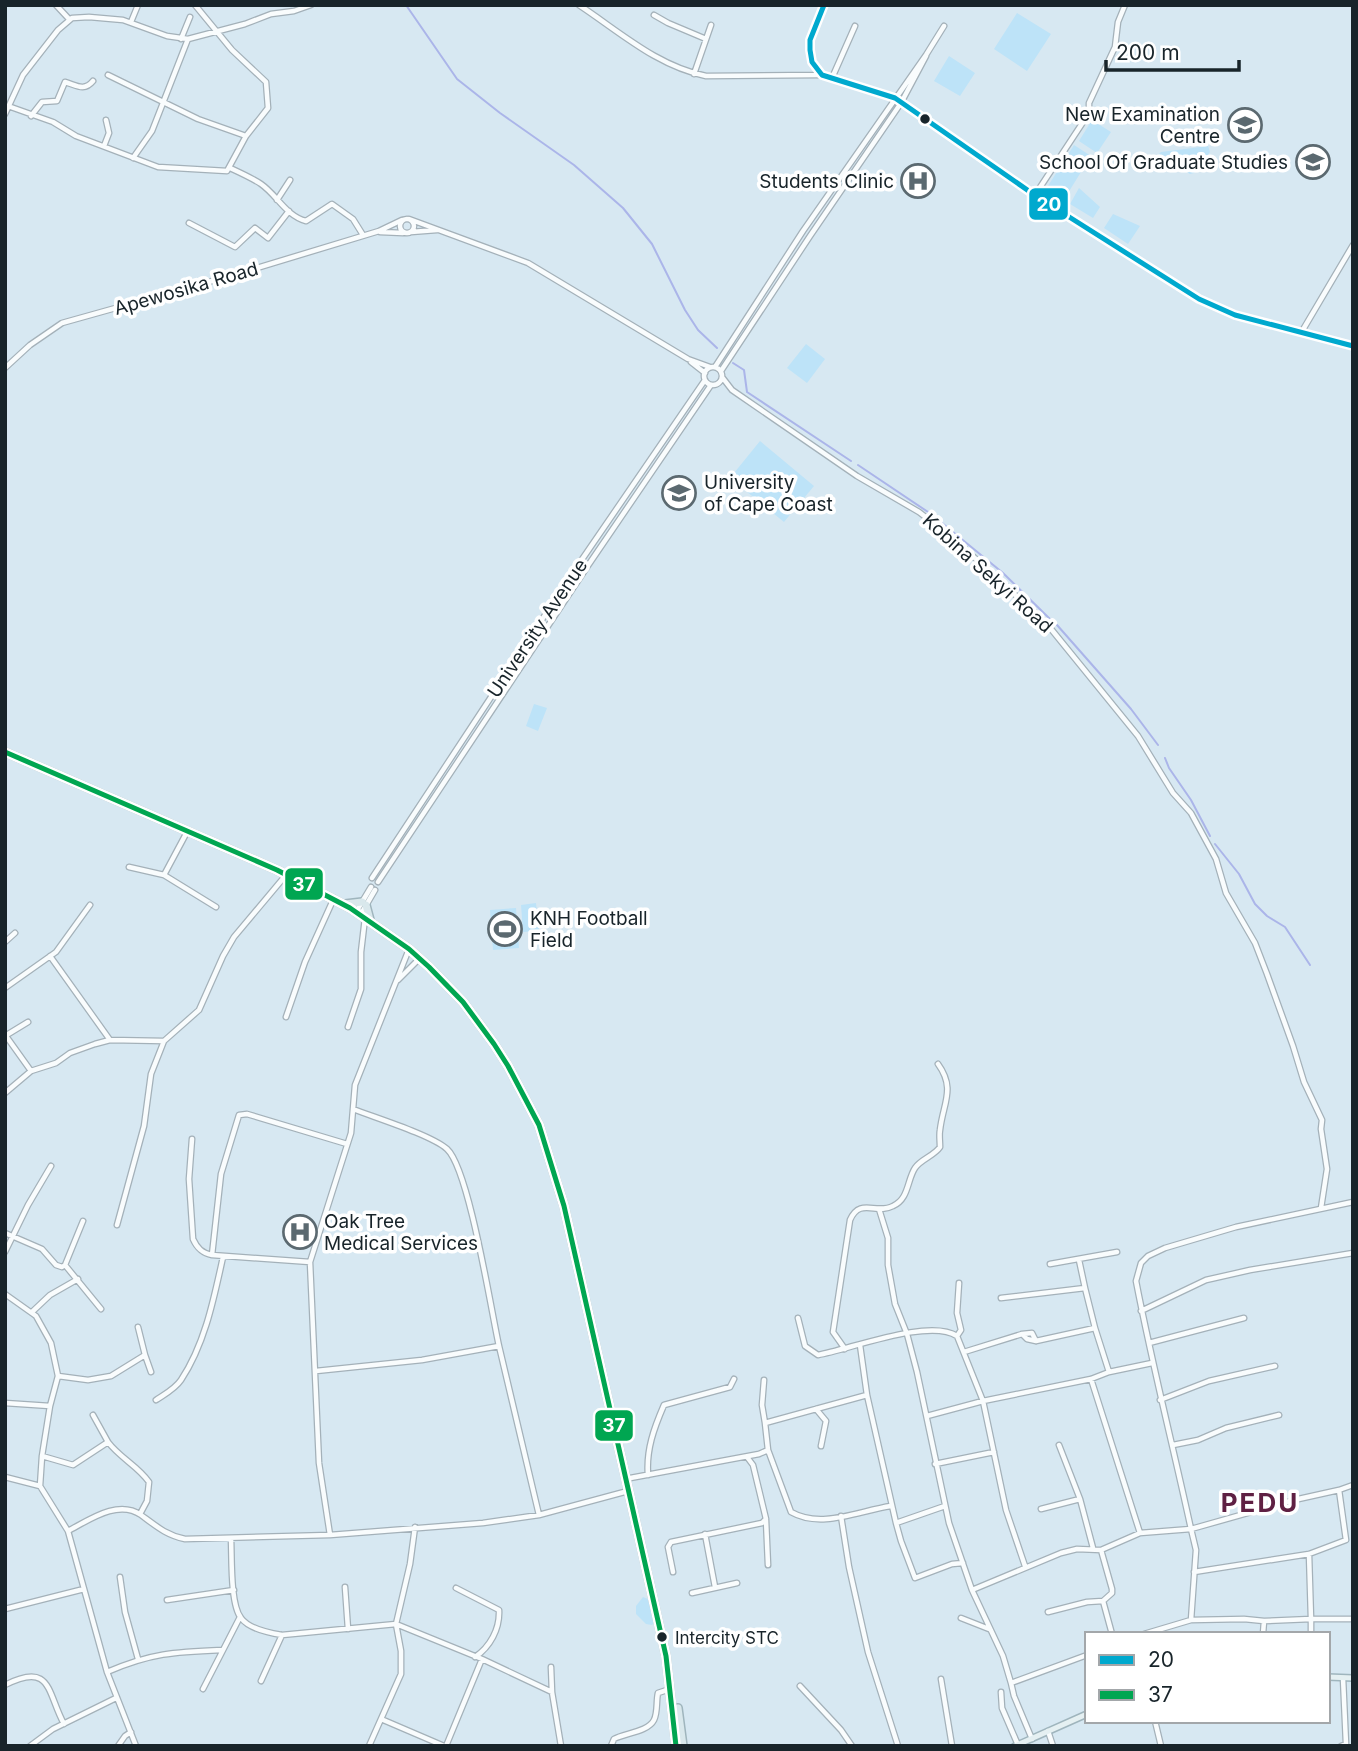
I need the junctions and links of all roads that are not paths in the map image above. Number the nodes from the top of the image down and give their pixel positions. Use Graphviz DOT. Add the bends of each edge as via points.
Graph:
graph roads {
  1 [pos="56,5"];
  2 [pos="138,5"];
  3 [pos="195,5"];
  4 [pos="311,5"];
  5 [pos="579,5"];
  6 [pos="824,5"];
  7 [pos="1125,5"];
  8 [pos="654,15"];
  9 [pos="190,17"];
  10 [pos="69,19"];
  11 [pos="131,22"];
  12 [pos="711,25"];
  13 [pos="855,26"];
  14 [pos="944,26"];
  15 [pos="218,31"];
  16 [pos="181,39"];
  17 [pos="188,39"];
  18 [pos="706,39"];
  19 [pos="926,55"];
  20 [pos="694,74"];
  21 [pos="108,75"];
  22 [pos="822,75"];
  23 [pos="832,78"];
  24 [pos="93,81"];
  25 [pos="895,99"];
  26 [pos="165,102"];
  27 [pos="901,103"];
  28 [pos="8,106"];
  29 [pos="5,114"];
  30 [pos="31,116"];
  31 [pos="106,120"];
  32 [pos="246,136"];
  33 [pos="104,146"];
  34 [pos="133,158"];
  35 [pos="230,168"];
  36 [pos="290,180"];
  37 [pos="1035,195"];
  38 [pos="277,200"];
  39 [pos="289,211"];
  40 [pos="409,219"];
  41 [pos="402,220"];
  42 [pos="189,223"];
  43 [pos="442,230"];
  44 [pos="379,231"];
  45 [pos="407,233"];
  46 [pos="363,236"];
  47 [pos="1353,245"];
  48 [pos="1301,333"];
  49 [pos="1353,346"];
  50 [pos="688,359"];
  51 [pos="713,367"];
  52 [pos="5,368"];
  53 [pos="705,373"];
  54 [pos="722,374"];
  55 [pos="705,380"];
  56 [pos="718,383"];
  57 [pos="711,385"];
  58 [pos="732,390"];
  59 [pos="5,752"];
  60 [pos="187,832"];
  61 [pos="130,867"];
  62 [pos="164,875"];
  63 [pos="286,875"];
  64 [pos="372,878"];
  65 [pos="378,882"];
  66 [pos="373,888"];
  67 [pos="334,898"];
  68 [pos="364,903"];
  69 [pos="344,904"];
  70 [pos="90,905"];
  71 [pos="216,907"];
  72 [pos="363,916"];
  73 [pos="15,933"];
  74 [pos="5,942"];
  75 [pos="409,948"];
  76 [pos="50,956"];
  77 [pos="420,958"];
  78 [pos="398,981"];
  79 [pos="5,988"];
  80 [pos="286,1017"];
  81 [pos="28,1022"];
  82 [pos="348,1027"];
  83 [pos="6,1036"];
  84 [pos="110,1041"];
  85 [pos="164,1041"];
  86 [pos="937,1064"];
  87 [pos="31,1071"];
  88 [pos="5,1093"];
  89 [pos="353,1109"];
  90 [pos="192,1139"];
  91 [pos="347,1144"];
  92 [pos="51,1166"];
  93 [pos="1353,1202"];
  94 [pos="1321,1208"];
  95 [pos="879,1209"];
  96 [pos="83,1220"];
  97 [pos="117,1225"];
  98 [pos="5,1233"];
  99 [pos="14,1235"];
  100 [pos="5,1252"];
  101 [pos="1116,1252"];
  102 [pos="1353,1254"];
  103 [pos="212,1255"];
  104 [pos="223,1257"];
  105 [pos="1079,1260"];
  106 [pos="310,1262"];
  107 [pos="1050,1264"];
  108 [pos="65,1265"];
  109 [pos="78,1279"];
  110 [pos="959,1283"];
  111 [pos="1085,1288"];
  112 [pos="5,1294"];
  113 [pos="1001,1298"];
  114 [pos="101,1308"];
  115 [pos="1141,1311"];
  116 [pos="32,1312"];
  117 [pos="798,1318"];
  118 [pos="1244,1318"];
  119 [pos="138,1327"];
  120 [pos="1095,1328"];
  121 [pos="907,1334"];
  122 [pos="957,1336"];
  123 [pos="1149,1343"];
  124 [pos="860,1345"];
  125 [pos="499,1346"];
  126 [pos="845,1349"];
  127 [pos="964,1352"];
  128 [pos="145,1355"];
  129 [pos="1152,1363"];
  130 [pos="1275,1366"];
  131 [pos="316,1371"];
  132 [pos="152,1372"];
  133 [pos="1109,1372"];
  134 [pos="58,1376"];
  135 [pos="734,1379"];
  136 [pos="1091,1379"];
  137 [pos="764,1380"];
  138 [pos="867,1395"];
  139 [pos="156,1400"];
  140 [pos="1160,1400"];
  141 [pos="983,1401"];
  142 [pos="5,1403"];
  143 [pos="50,1406"];
  144 [pos="816,1409"];
  145 [pos="93,1415"];
  146 [pos="1279,1415"];
  147 [pos="927,1416"];
  148 [pos="765,1423"];
  149 [pos="108,1443"];
  150 [pos="1059,1445"];
  151 [pos="1173,1445"];
  152 [pos="821,1446"];
  153 [pos="768,1450"];
  154 [pos="994,1452"];
  155 [pos="42,1456"];
  156 [pos="747,1457"];
  157 [pos="935,1464"];
  158 [pos="648,1475"];
  159 [pos="5,1477"];
  160 [pos="625,1479"];
  161 [pos="1353,1485"];
  162 [pos="40,1486"];
  163 [pos="1339,1490"];
  164 [pos="629,1491"];
  165 [pos="1080,1499"];
  166 [pos="891,1506"];
  167 [pos="945,1506"];
  168 [pos="1041,1509"];
  169 [pos="140,1514"];
  170 [pos="539,1515"];
  171 [pos="841,1516"];
  172 [pos="766,1519"];
  173 [pos="896,1523"];
  174 [pos="415,1527"];
  175 [pos="1191,1529"];
  176 [pos="68,1531"];
  177 [pos="1140,1533"];
  178 [pos="705,1534"];
  179 [pos="330,1535"];
  180 [pos="231,1539"];
  181 [pos="1353,1539"];
  182 [pos="1346,1540"];
  183 [pos="1093,1548"];
  184 [pos="1101,1550"];
  185 [pos="1309,1554"];
  186 [pos="964,1563"];
  187 [pos="768,1565"];
  188 [pos="1025,1566"];
  189 [pos="673,1572"];
  190 [pos="1194,1572"];
  191 [pos="120,1577"];
  192 [pos="737,1583"];
  193 [pos="345,1587"];
  194 [pos="715,1587"];
  195 [pos="456,1588"];
  196 [pos="84,1589"];
  197 [pos="234,1590"];
  198 [pos="972,1590"];
  199 [pos="692,1593"];
  200 [pos="167,1600"];
  201 [pos="1103,1601"];
  202 [pos="5,1609"];
  203 [pos="1048,1612"];
  204 [pos="240,1617"];
  205 [pos="961,1618"];
  206 [pos="1311,1619"];
  207 [pos="1353,1619"];
  208 [pos="1191,1620"];
  209 [pos="1264,1621"];
  210 [pos="396,1624"];
  211 [pos="348,1629"];
  212 [pos="990,1629"];
  213 [pos="1111,1632"];
  214 [pos="1151,1632"];
  215 [pos="1263,1632"];
  216 [pos="1311,1632"];
  217 [pos="282,1635"];
  218 [pos="222,1650"];
  219 [pos="1085,1656"];
  220 [pos="474,1657"];
  221 [pos="138,1659"];
  222 [pos="482,1659"];
  223 [pos="551,1667"];
  224 [pos="669,1671"];
  225 [pos="107,1672"];
  226 [pos="1330,1677"];
  227 [pos="1343,1678"];
  228 [pos="1353,1678"];
  229 [pos="941,1679"];
  230 [pos="261,1681"];
  231 [pos="1011,1683"];
  232 [pos="5,1685"];
  233 [pos="800,1686"];
  234 [pos="203,1689"];
  235 [pos="670,1689"];
  236 [pos="552,1692"];
  237 [pos="1001,1692"];
  238 [pos="116,1698"];
  239 [pos="1085,1715"];
  240 [pos="382,1718"];
  241 [pos="1155,1723"];
  242 [pos="64,1724"];
  243 [pos="1048,1731"];
  244 [pos="131,1732"];
  245 [pos="1032,1739"];
  246 [pos="1016,1745"];
  247 [pos="1347,1745"];
  248 [pos="30,1746"];
  249 [pos="118,1746"];
  250 [pos="136,1746"];
  251 [pos="369,1746"];
  252 [pos="445,1746"];
  253 [pos="561,1746"];
  254 [pos="611,1746"];
  255 [pos="676,1746"];
  256 [pos="683,1746"];
  257 [pos="852,1746"];
  258 [pos="898,1746"];
  259 [pos="952,1746"];
  260 [pos="1053,1746"];
  261 [pos="1161,1746"];
  1 -- 10 [label="street"];
  2 -- 11 [label="street"];
  3 -- 15 [label="street"];
  4 -- 15 [label="street"];
  5 -- 20 [label="street" via="646,51"];
  6 -- 22 [label="street" via="810,40 812,62"];
  7 -- 37 [label="street" via="1115,47 1089,103 1089,113"];
  8 -- 18 [label="street"];
  9 -- 16 [label="street"];
  10 -- 11 [label="street"];
  10 -- 28 [label="street" via="23,75"];
  11 -- 16 [label="street"];
  12 -- 18 [label="street"];
  13 -- 23 [label="street"];
  14 -- 19 [label="street"];
  15 -- 17 [label="street"];
  15 -- 32 [label="street" via="266,82 268,108"];
  16 -- 17 [label="street"];
  17 -- 26 [label="street"];
  18 -- 20 [label="street"];
  19 -- 25 [label="street"];
  19 -- 27 [label="street"];
  20 -- 22 [label="street"];
  21 -- 26 [label="street"];
  22 -- 23 [label="street"];
  23 -- 25 [label="street"];
  24 -- 30 [label="street" via="80,88 65,82 57,101 42,102"];
  25 -- 27 [label="street"];
  25 -- 51 [label="street"];
  26 -- 32 [label="street"];
  26 -- 34 [label="street"];
  27 -- 37 [label="street"];
  27 -- 54 [label="street"];
  28 -- 29 [label="street"];
  28 -- 30 [label="street"];
  30 -- 33 [label="street"];
  31 -- 33 [label="street" via="109,133"];
  32 -- 35 [label="street"];
  33 -- 34 [label="street"];
  34 -- 35 [label="street" via="169,169"];
  35 -- 38 [label="street" via="264,186"];
  36 -- 38 [label="street"];
  37 -- 48 [label="street" via="1199,299 1235,315"];
  38 -- 39 [label="street"];
  39 -- 42 [label="street" via="268,238 255,228 235,247"];
  39 -- 46 [label="street" via="304,221 332,204 353,219"];
  40 -- 41 [label="street, Apewosika Road"];
  40 -- 43 [label="street, Apewosika Road"];
  40 -- 45 [label="street" via="414,225"];
  41 -- 44 [label="street, Apewosika Road"];
  41 -- 45 [label="street" via="400,228"];
  43 -- 45 [label="street, Apewosika Road"];
  43 -- 50 [label="street, Apewosika Road" via="528,263"];
  44 -- 45 [label="street, Apewosika Road"];
  44 -- 46 [label="street, Apewosika Road"];
  46 -- 52 [label="street, Apewosika Road" via="62,323"];
  47 -- 48 [label="street"];
  48 -- 49 [label="street"];
  50 -- 51 [label="street"];
  50 -- 53 [label="street"];
  51 -- 53 [label="street"];
  51 -- 54 [label="street"];
  53 -- 55 [label="street"];
  54 -- 56 [label="street"];
  54 -- 58 [label="street, Kobina Sekyi Road"];
  55 -- 57 [label="street"];
  55 -- 64 [label="street, University Avenue"];
  56 -- 57 [label="street"];
  56 -- 58 [label="street"];
  57 -- 65 [label="street, University Avenue"];
  58 -- 94 [label="street, Kobina Sekyi Road" via="857,476 919,512 954,540 1047,624 1117,708 1191,813 1255,943 1304,1082 1321,1113 1327,1169"];
  59 -- 60 [label="highway"];
  60 -- 62 [label="street"];
  60 -- 63 [label="highway"];
  61 -- 62 [label="street"];
  62 -- 71 [label="street"];
  63 -- 67 [label="highway"];
  63 -- 85 [label="street" via="234,937 198,1010"];
  66 -- 68 [label="street"];
  67 -- 69 [label="highway"];
  67 -- 80 [label="street"];
  68 -- 69 [label="highway"];
  68 -- 72 [label="highway"];
  68 -- 72 [label="street"];
  69 -- 72 [label="highway"];
  70 -- 76 [label="street"];
  72 -- 75 [label="highway"];
  72 -- 82 [label="street" via="361,989"];
  73 -- 74 [label="street"];
  75 -- 77 [label="highway"];
  75 -- 78 [label="street"];
  76 -- 79 [label="street"];
  76 -- 84 [label="street"];
  77 -- 78 [label="street"];
  77 -- 160 [label="highway" via="494,1044 538,1125 564,1206"];
  78 -- 89 [label="street" via="358,1077"];
  81 -- 83 [label="street"];
  83 -- 87 [label="street"];
  84 -- 85 [label="street"];
  84 -- 87 [label="street"];
  85 -- 97 [label="street"];
  86 -- 95 [label="street" via="948,1089 940,1147 916,1165 897,1205"];
  87 -- 88 [label="street"];
  89 -- 91 [label="street"];
  89 -- 125 [label="street" via="434,1141 456,1161"];
  90 -- 103 [label="street" via="193,1239 196,1247"];
  91 -- 103 [label="street" via="239,1115 221,1174"];
  91 -- 106 [label="street"];
  92 -- 99 [label="street"];
  93 -- 94 [label="street"];
  94 -- 115 [label="street" via="1192,1239 1148,1256 1136,1281"];
  95 -- 121 [label="street" via="888,1238 895,1304"];
  95 -- 126 [label="street" via="859,1208 850,1220 833,1332"];
  96 -- 108 [label="street"];
  98 -- 99 [label="street"];
  99 -- 100 [label="street"];
  99 -- 108 [label="street" via="42,1249 56,1265"];
  101 -- 105 [label="street"];
  102 -- 115 [label="street" via="1206,1280"];
  103 -- 104 [label="street"];
  104 -- 106 [label="street"];
  104 -- 139 [label="street" via="196,1352 180,1381"];
  105 -- 107 [label="street"];
  105 -- 111 [label="street"];
  106 -- 131 [label="street"];
  108 -- 109 [label="street"];
  109 -- 114 [label="street"];
  109 -- 116 [label="street"];
  110 -- 122 [label="street" via="961,1330"];
  111 -- 113 [label="street"];
  111 -- 120 [label="street"];
  112 -- 116 [label="street"];
  115 -- 123 [label="street"];
  116 -- 134 [label="street" via="51,1343"];
  117 -- 126 [label="street" via="811,1352 818,1355"];
  118 -- 123 [label="street"];
  119 -- 128 [label="street"];
  120 -- 127 [label="street" via="1037,1341 1022,1334"];
  120 -- 133 [label="street"];
  121 -- 122 [label="street" via="940,1330"];
  121 -- 124 [label="street"];
  121 -- 147 [label="street"];
  122 -- 127 [label="street"];
  123 -- 129 [label="street"];
  124 -- 126 [label="street"];
  124 -- 138 [label="street"];
  125 -- 131 [label="street"];
  125 -- 170 [label="street"];
  127 -- 141 [label="street"];
  128 -- 132 [label="street"];
  128 -- 134 [label="street" via="111,1376 88,1380"];
  129 -- 133 [label="street"];
  129 -- 140 [label="street"];
  130 -- 140 [label="street" via="1209,1381"];
  131 -- 179 [label="street" via="320,1474"];
  133 -- 136 [label="street"];
  134 -- 143 [label="street"];
  135 -- 158 [label="street" via="721,1391 664,1405 649,1448"];
  136 -- 141 [label="street"];
  136 -- 177 [label="street"];
  137 -- 148 [label="street"];
  138 -- 144 [label="street"];
  138 -- 166 [label="street"];
  140 -- 151 [label="street"];
  141 -- 147 [label="street"];
  141 -- 154 [label="street"];
  142 -- 143 [label="street"];
  143 -- 155 [label="street"];
  144 -- 148 [label="street"];
  144 -- 152 [label="street" via="826,1421"];
  145 -- 149 [label="street"];
  146 -- 151 [label="street"];
  147 -- 157 [label="street"];
  148 -- 153 [label="street"];
  149 -- 155 [label="street" via="72,1465"];
  149 -- 169 [label="street" via="149,1482"];
  150 -- 165 [label="street"];
  151 -- 175 [label="street"];
  153 -- 156 [label="street"];
  153 -- 171 [label="street" via="791,1512 811,1520"];
  154 -- 157 [label="street"];
  154 -- 188 [label="street" via="1006,1510"];
  155 -- 162 [label="street"];
  156 -- 158 [label="street"];
  156 -- 172 [label="street"];
  157 -- 167 [label="street"];
  158 -- 160 [label="street"];
  159 -- 162 [label="street"];
  160 -- 164 [label="highway"];
  161 -- 163 [label="street"];
  162 -- 176 [label="street"];
  163 -- 175 [label="street"];
  163 -- 182 [label="street"];
  164 -- 170 [label="street"];
  164 -- 224 [label="highway"];
  165 -- 168 [label="street"];
  165 -- 183 [label="street"];
  166 -- 171 [label="street"];
  166 -- 173 [label="street"];
  167 -- 173 [label="street"];
  167 -- 186 [label="street"];
  169 -- 176 [label="street" via="118,1508"];
  169 -- 180 [label="street" via="172,1536"];
  170 -- 174 [label="street"];
  171 -- 258 [label="street" via="868,1652"];
  172 -- 178 [label="street"];
  172 -- 187 [label="street"];
  173 -- 186 [label="street" via="915,1578"];
  174 -- 179 [label="street"];
  174 -- 210 [label="street"];
  175 -- 177 [label="street"];
  175 -- 190 [label="street" via="1196,1550"];
  176 -- 196 [label="street"];
  177 -- 184 [label="street"];
  178 -- 189 [label="street" via="671,1542"];
  178 -- 194 [label="street"];
  179 -- 180 [label="street"];
  180 -- 197 [label="street"];
  181 -- 182 [label="street"];
  182 -- 185 [label="street"];
  183 -- 184 [label="street"];
  183 -- 188 [label="street"];
  184 -- 201 [label="street" via="1112,1589"];
  185 -- 190 [label="street"];
  185 -- 206 [label="street"];
  186 -- 198 [label="street"];
  188 -- 198 [label="street"];
  190 -- 208 [label="street"];
  191 -- 221 [label="street"];
  192 -- 194 [label="street"];
  193 -- 211 [label="street"];
  194 -- 199 [label="street"];
  195 -- 220 [label="street" via="499,1610 489,1646"];
  196 -- 202 [label="street"];
  196 -- 225 [label="street"];
  197 -- 200 [label="street"];
  197 -- 204 [label="street"];
  198 -- 212 [label="street"];
  201 -- 203 [label="street"];
  201 -- 213 [label="street"];
  204 -- 217 [label="street"];
  204 -- 218 [label="street"];
  205 -- 212 [label="street"];
  206 -- 207 [label="street"];
  206 -- 209 [label="street"];
  206 -- 216 [label="street"];
  208 -- 209 [label="street"];
  208 -- 214 [label="street"];
  209 -- 215 [label="street"];
  210 -- 211 [label="street"];
  210 -- 220 [label="street"];
  210 -- 240 [label="street" via="401,1674"];
  211 -- 217 [label="street"];
  212 -- 231 [label="street"];
  217 -- 230 [label="street"];
  218 -- 221 [label="street"];
  218 -- 234 [label="street"];
  219 -- 231 [label="street"];
  220 -- 222 [label="street"];
  221 -- 225 [label="street"];
  222 -- 236 [label="street"];
  222 -- 252 [label="street"];
  223 -- 236 [label="street"];
  224 -- 235 [label="highway"];
  224 -- 256 [label="highway"];
  225 -- 238 [label="street"];
  226 -- 227 [label="main road"];
  227 -- 228 [label="main road"];
  227 -- 247 [label="street"];
  229 -- 259 [label="street"];
  231 -- 245 [label="street"];
  232 -- 242 [label="street" via="20,1677 41,1679 48,1685"];
  233 -- 257 [label="street"];
  235 -- 254 [label="street" via="658,1693 649,1726 622,1734"];
  235 -- 255 [label="highway"];
  236 -- 253 [label="street"];
  237 -- 246 [label="street"];
  238 -- 242 [label="street"];
  238 -- 244 [label="street"];
  239 -- 243 [label="main road"];
  240 -- 251 [label="street"];
  240 -- 252 [label="street"];
  241 -- 261 [label="street"];
  242 -- 248 [label="street"];
  243 -- 245 [label="main road"];
  243 -- 260 [label="street"];
  244 -- 249 [label="street"];
  244 -- 250 [label="street"];
  245 -- 246 [label="main road"];
}
